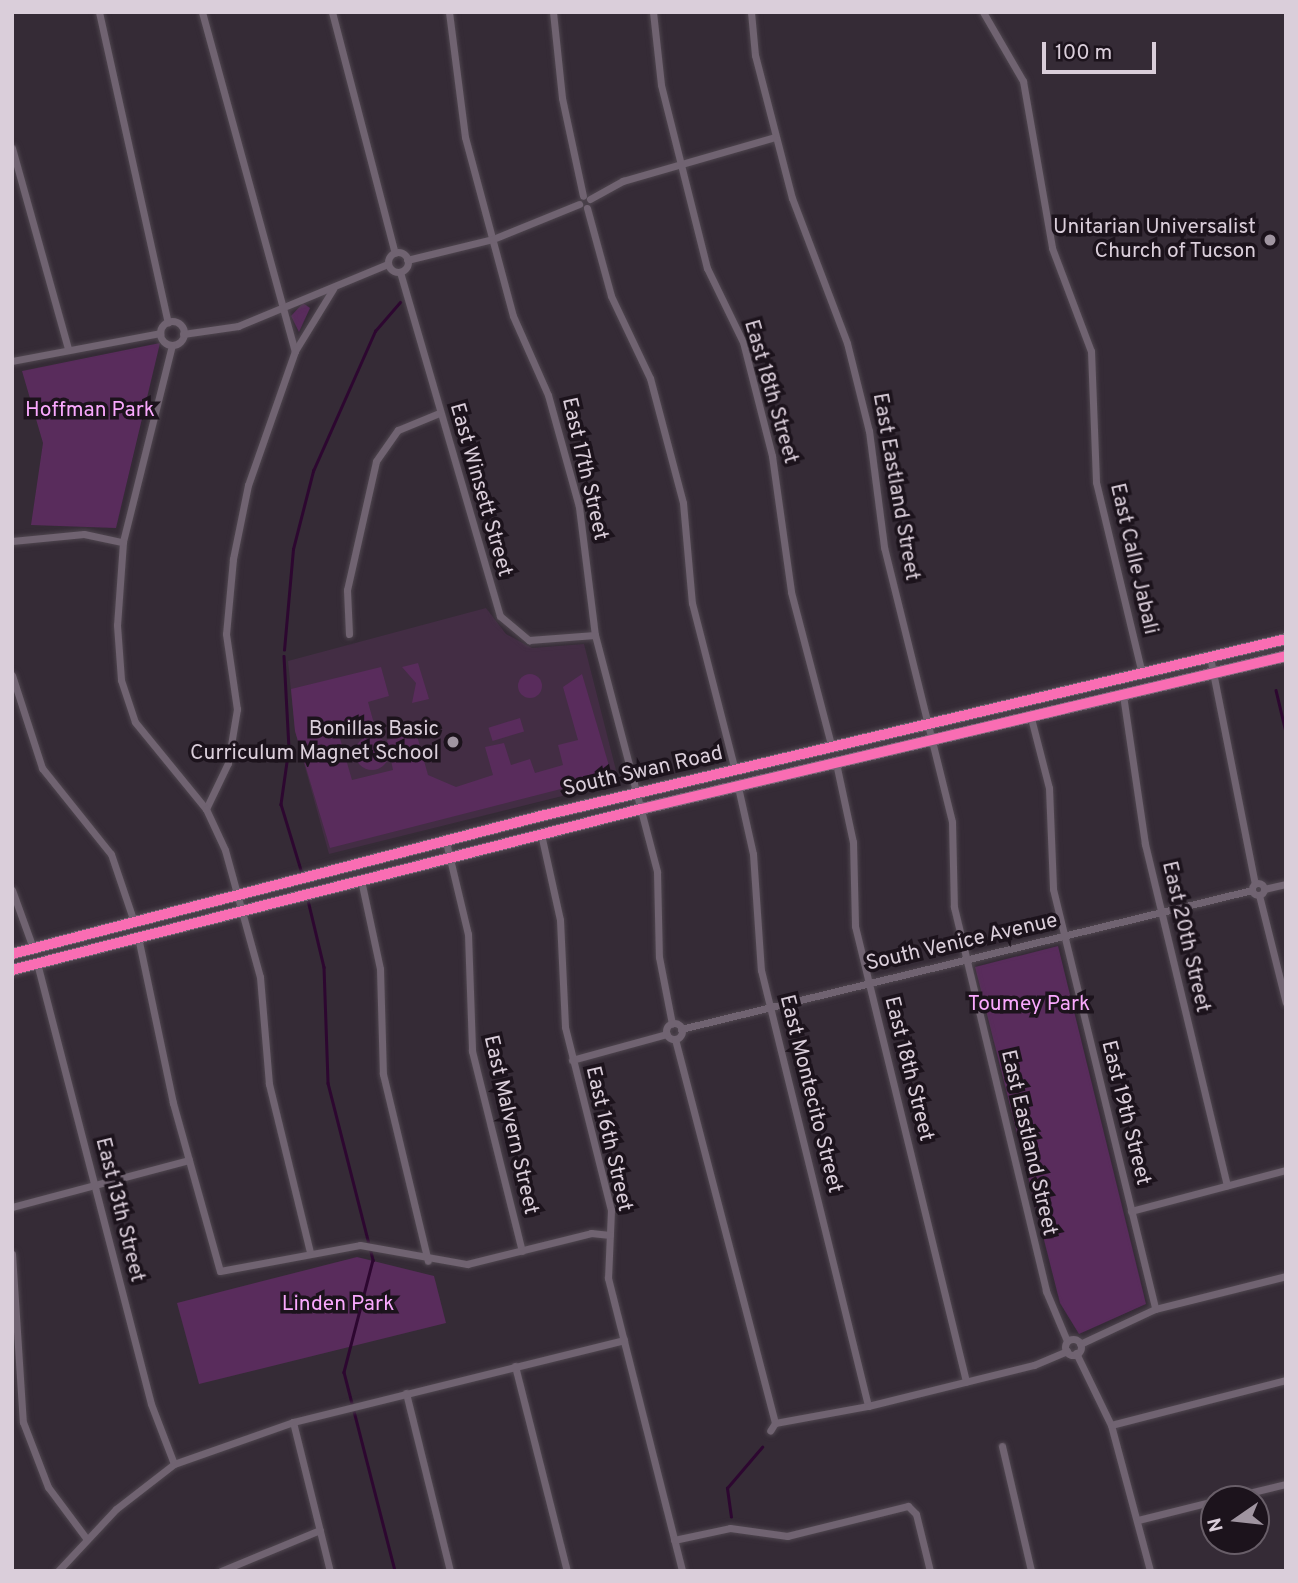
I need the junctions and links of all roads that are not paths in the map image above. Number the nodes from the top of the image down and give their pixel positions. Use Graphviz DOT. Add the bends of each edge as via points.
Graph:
graph roads {
  1 [pos="99,12"];
  2 [pos="202,12"];
  3 [pos="332,12"];
  4 [pos="449,12"];
  5 [pos="553,12"];
  6 [pos="653,12"];
  7 [pos="751,12"];
  8 [pos="983,12"];
  9 [pos="775,137"];
  10 [pos="12,148"];
  11 [pos="681,163"];
  12 [pos="587,197"];
  13 [pos="583,206"];
  14 [pos="493,239"];
  15 [pos="395,253"];
  16 [pos="407,260"];
  17 [pos="388,264"];
  18 [pos="400,272"];
  19 [pos="332,289"];
  20 [pos="282,306"];
  21 [pos="168,322"];
  22 [pos="160,333"];
  23 [pos="183,334"];
  24 [pos="172,345"];
  25 [pos="68,348"];
  26 [pos="295,351"];
  27 [pos="12,362"];
  28 [pos="439,412"];
  29 [pos="12,541"];
  30 [pos="124,542"];
  31 [pos="349,634"];
  32 [pos="595,635"];
  33 [pos="1286,639"];
  34 [pos="1286,656"];
  35 [pos="1210,657"];
  36 [pos="1142,673"];
  37 [pos="1213,674"];
  38 [pos="12,675"];
  39 [pos="1123,695"];
  40 [pos="1031,718"];
  41 [pos="930,723"];
  42 [pos="934,739"];
  43 [pos="831,745"];
  44 [pos="836,763"];
  45 [pos="736,770"];
  46 [pos="738,787"];
  47 [pos="636,794"];
  48 [pos="641,809"];
  49 [pos="206,810"];
  50 [pos="541,834"];
  51 [pos="446,842"];
  52 [pos="450,857"];
  53 [pos="362,880"];
  54 [pos="1286,884"];
  55 [pos="12,890"];
  56 [pos="1258,890"];
  57 [pos="239,894"];
  58 [pos="243,911"];
  59 [pos="1161,913"];
  60 [pos="134,922"];
  61 [pos="138,937"];
  62 [pos="1064,937"];
  63 [pos="33,948"];
  64 [pos="12,954"];
  65 [pos="967,960"];
  66 [pos="37,963"];
  67 [pos="12,970"];
  68 [pos="869,983"];
  69 [pos="1286,1003"];
  70 [pos="771,1006"];
  71 [pos="672,1024"];
  72 [pos="681,1029"];
  73 [pos="667,1034"];
  74 [pos="675,1039"];
  75 [pos="572,1060"];
  76 [pos="189,1160"];
  77 [pos="1286,1170"];
  78 [pos="94,1184"];
  79 [pos="1227,1185"];
  80 [pos="12,1207"];
  81 [pos="1132,1211"];
  82 [pos="610,1235"];
  83 [pos="522,1251"];
  84 [pos="310,1252"];
  85 [pos="12,1254"];
  86 [pos="428,1261"];
  87 [pos="1286,1276"];
  88 [pos="1155,1309"];
  89 [pos="624,1339"];
  90 [pos="1068,1341"];
  91 [pos="1080,1344"];
  92 [pos="1067,1351"];
  93 [pos="1076,1353"];
  94 [pos="515,1366"];
  95 [pos="1286,1380"];
  96 [pos="966,1382"];
  97 [pos="406,1393"];
  98 [pos="869,1406"];
  99 [pos="293,1422"];
  100 [pos="1111,1424"];
  101 [pos="1002,1446"];
  102 [pos="174,1464"];
  103 [pos="1200,1505"];
  104 [pos="1138,1520"];
  105 [pos="320,1530"];
  106 [pos="86,1538"];
  107 [pos="674,1539"];
  108 [pos="58,1571"];
  109 [pos="221,1571"];
  110 [pos="330,1571"];
  111 [pos="450,1571"];
  112 [pos="567,1571"];
  113 [pos="682,1571"];
  114 [pos="930,1571"];
  115 [pos="1031,1571"];
  116 [pos="1150,1571"];
  1 -- 21 [label="street"];
  2 -- 20 [label="street"];
  3 -- 15 [label="street"];
  4 -- 14 [label="street, East 17th Street" via="465,137"];
  5 -- 12 [label="street" via="562,99"];
  6 -- 11 [label="street, East 18th Street" via="661,85"];
  7 -- 9 [label="street, East Eastland Street"];
  8 -- 36 [label="street, East Calle Jabali" via="1023,81 1052,248 1091,351 1096,482"];
  9 -- 11 [label="street"];
  9 -- 41 [label="street, East Eastland Street" via="808,249 847,344 876,464 884,547"];
  10 -- 25 [label="street"];
  11 -- 12 [label="street"];
  11 -- 43 [label="street, East 18th Street" via="707,268 743,342 772,456 792,592"];
  12 -- 13 [label="street"];
  13 -- 14 [label="street"];
  13 -- 45 [label="street" via="611,296 650,378 683,503 692,603"];
  14 -- 16 [label="street"];
  14 -- 32 [label="street, East 17th Street" via="579,507"];
  15 -- 16 [label="street"];
  15 -- 17 [label="street"];
  16 -- 18 [label="street"];
  17 -- 18 [label="street"];
  17 -- 19 [label="street"];
  18 -- 28 [label="street, East Winsett Street"];
  19 -- 20 [label="street"];
  19 -- 26 [label="street"];
  20 -- 23 [label="street" via="238,326"];
  20 -- 26 [label="street"];
  21 -- 22 [label="street"];
  21 -- 23 [label="street" via="180,325"];
  22 -- 24 [label="street"];
  22 -- 25 [label="street"];
  23 -- 24 [label="street"];
  24 -- 30 [label="street"];
  25 -- 27 [label="street"];
  26 -- 49 [label="street" via="248,485 233,559 226,634 237,709 228,763"];
  28 -- 31 [label="street" via="398,430 376,461 347,590"];
  28 -- 32 [label="street, East Winsett Street" via="500,616 529,640"];
  29 -- 30 [label="street" via="83,534"];
  30 -- 49 [label="street" via="117,625 121,680 135,722"];
  32 -- 47 [label="street, East 17th Street"];
  33 -- 35 [label="main road, South Swan Road"];
  34 -- 37 [label="main road, South Swan Road"];
  35 -- 36 [label="main road, South Swan Road"];
  35 -- 37 [label="street"];
  36 -- 41 [label="main road, South Swan Road"];
  37 -- 39 [label="main road, South Swan Road"];
  37 -- 56 [label="street"];
  38 -- 60 [label="street" via="42,768 111,854"];
  39 -- 40 [label="main road, South Swan Road"];
  39 -- 59 [label="street, East 20th Street"];
  40 -- 42 [label="main road, South Swan Road"];
  40 -- 62 [label="street, East 19th Street" via="1049,788 1048,864"];
  41 -- 42 [label="street, East Eastland Street"];
  41 -- 43 [label="main road, South Swan Road"];
  42 -- 44 [label="main road, South Swan Road"];
  42 -- 65 [label="street, East Eastland Street" via="952,822 951,877"];
  43 -- 45 [label="main road, South Swan Road"];
  44 -- 46 [label="main road, South Swan Road"];
  44 -- 68 [label="street, East 18th Street" via="853,842 855,926"];
  45 -- 47 [label="main road, South Swan Road"];
  46 -- 48 [label="main road, South Swan Road"];
  46 -- 70 [label="street, East Montecito Street" via="753,854 757,951"];
  47 -- 48 [label="street, East 17th Street"];
  47 -- 51 [label="main road, South Swan Road"];
  48 -- 50 [label="main road, South Swan Road"];
  48 -- 71 [label="street, East 17th Street" via="657,872 659,957"];
  49 -- 57 [label="street"];
  50 -- 52 [label="main road, South Swan Road"];
  50 -- 75 [label="street, East 16th Street" via="558,899 561,996"];
  51 -- 52 [label="street, East Malvern Street"];
  51 -- 57 [label="main road, South Swan Road"];
  52 -- 53 [label="main road, South Swan Road"];
  52 -- 83 [label="street, East Malvern Street" via="468,934 472,1051"];
  53 -- 58 [label="main road, South Swan Road"];
  53 -- 86 [label="street" via="380,968 383,1074"];
  54 -- 56 [label="street, South Venice Avenue"];
  55 -- 63 [label="street"];
  56 -- 59 [label="street, South Venice Avenue"];
  56 -- 69 [label="street"];
  57 -- 58 [label="street"];
  57 -- 60 [label="main road, South Swan Road"];
  58 -- 61 [label="main road, South Swan Road"];
  58 -- 84 [label="street" via="262,988 273,1104"];
  59 -- 62 [label="street, South Venice Avenue"];
  59 -- 79 [label="street, East 20th Street"];
  60 -- 63 [label="main road, South Swan Road"];
  61 -- 66 [label="main road, South Swan Road"];
  61 -- 76 [label="street"];
  62 -- 65 [label="street, South Venice Avenue"];
  62 -- 81 [label="street, East 19th Street"];
  63 -- 64 [label="main road, South Swan Road"];
  65 -- 68 [label="street, South Venice Avenue"];
  65 -- 90 [label="street, East Eastland Street" via="1045,1291"];
  66 -- 67 [label="main road, South Swan Road"];
  66 -- 78 [label="street, East 13th Street"];
  68 -- 70 [label="street, South Venice Avenue"];
  68 -- 96 [label="street, East 18th Street"];
  70 -- 72 [label="street, South Venice Avenue"];
  70 -- 98 [label="street, East Montecito Street"];
  71 -- 72 [label="street"];
  71 -- 73 [label="street"];
  72 -- 74 [label="street"];
  73 -- 74 [label="street"];
  73 -- 75 [label="street"];
  74 -- 98 [label="street" via="772,1427"];
  75 -- 82 [label="street, East 16th Street" via="609,1200"];
  76 -- 78 [label="street"];
  76 -- 84 [label="street" via="214,1262 227,1274"];
  77 -- 79 [label="street"];
  78 -- 80 [label="street"];
  78 -- 102 [label="street, East 13th Street" via="151,1404"];
  79 -- 81 [label="street"];
  81 -- 88 [label="street, East 19th Street"];
  82 -- 83 [label="street" via="591,1233"];
  82 -- 89 [label="street, East 16th Street" via="608,1278"];
  83 -- 86 [label="street" via="467,1264"];
  84 -- 86 [label="street" via="359,1245"];
  85 -- 106 [label="street" via="23,1422 48,1487"];
  87 -- 88 [label="street"];
  88 -- 91 [label="street"];
  89 -- 94 [label="street"];
  89 -- 107 [label="street, East 16th Street"];
  90 -- 91 [label="street"];
  90 -- 92 [label="street"];
  91 -- 93 [label="street"];
  92 -- 93 [label="street"];
  92 -- 96 [label="street"];
  93 -- 100 [label="street"];
  94 -- 97 [label="street"];
  94 -- 112 [label="street"];
  95 -- 100 [label="street"];
  96 -- 98 [label="street"];
  97 -- 99 [label="street"];
  97 -- 111 [label="street"];
  99 -- 102 [label="street"];
  99 -- 105 [label="street"];
  100 -- 104 [label="street"];
  101 -- 115 [label="street"];
  102 -- 106 [label="street"];
  103 -- 104 [label="street"];
  104 -- 116 [label="street"];
  105 -- 109 [label="street"];
  105 -- 110 [label="street"];
  106 -- 108 [label="street"];
  107 -- 113 [label="street, East 16th Street"];
  107 -- 114 [label="street" via="730,1528 786,1536 908,1506 916,1514"];
}
